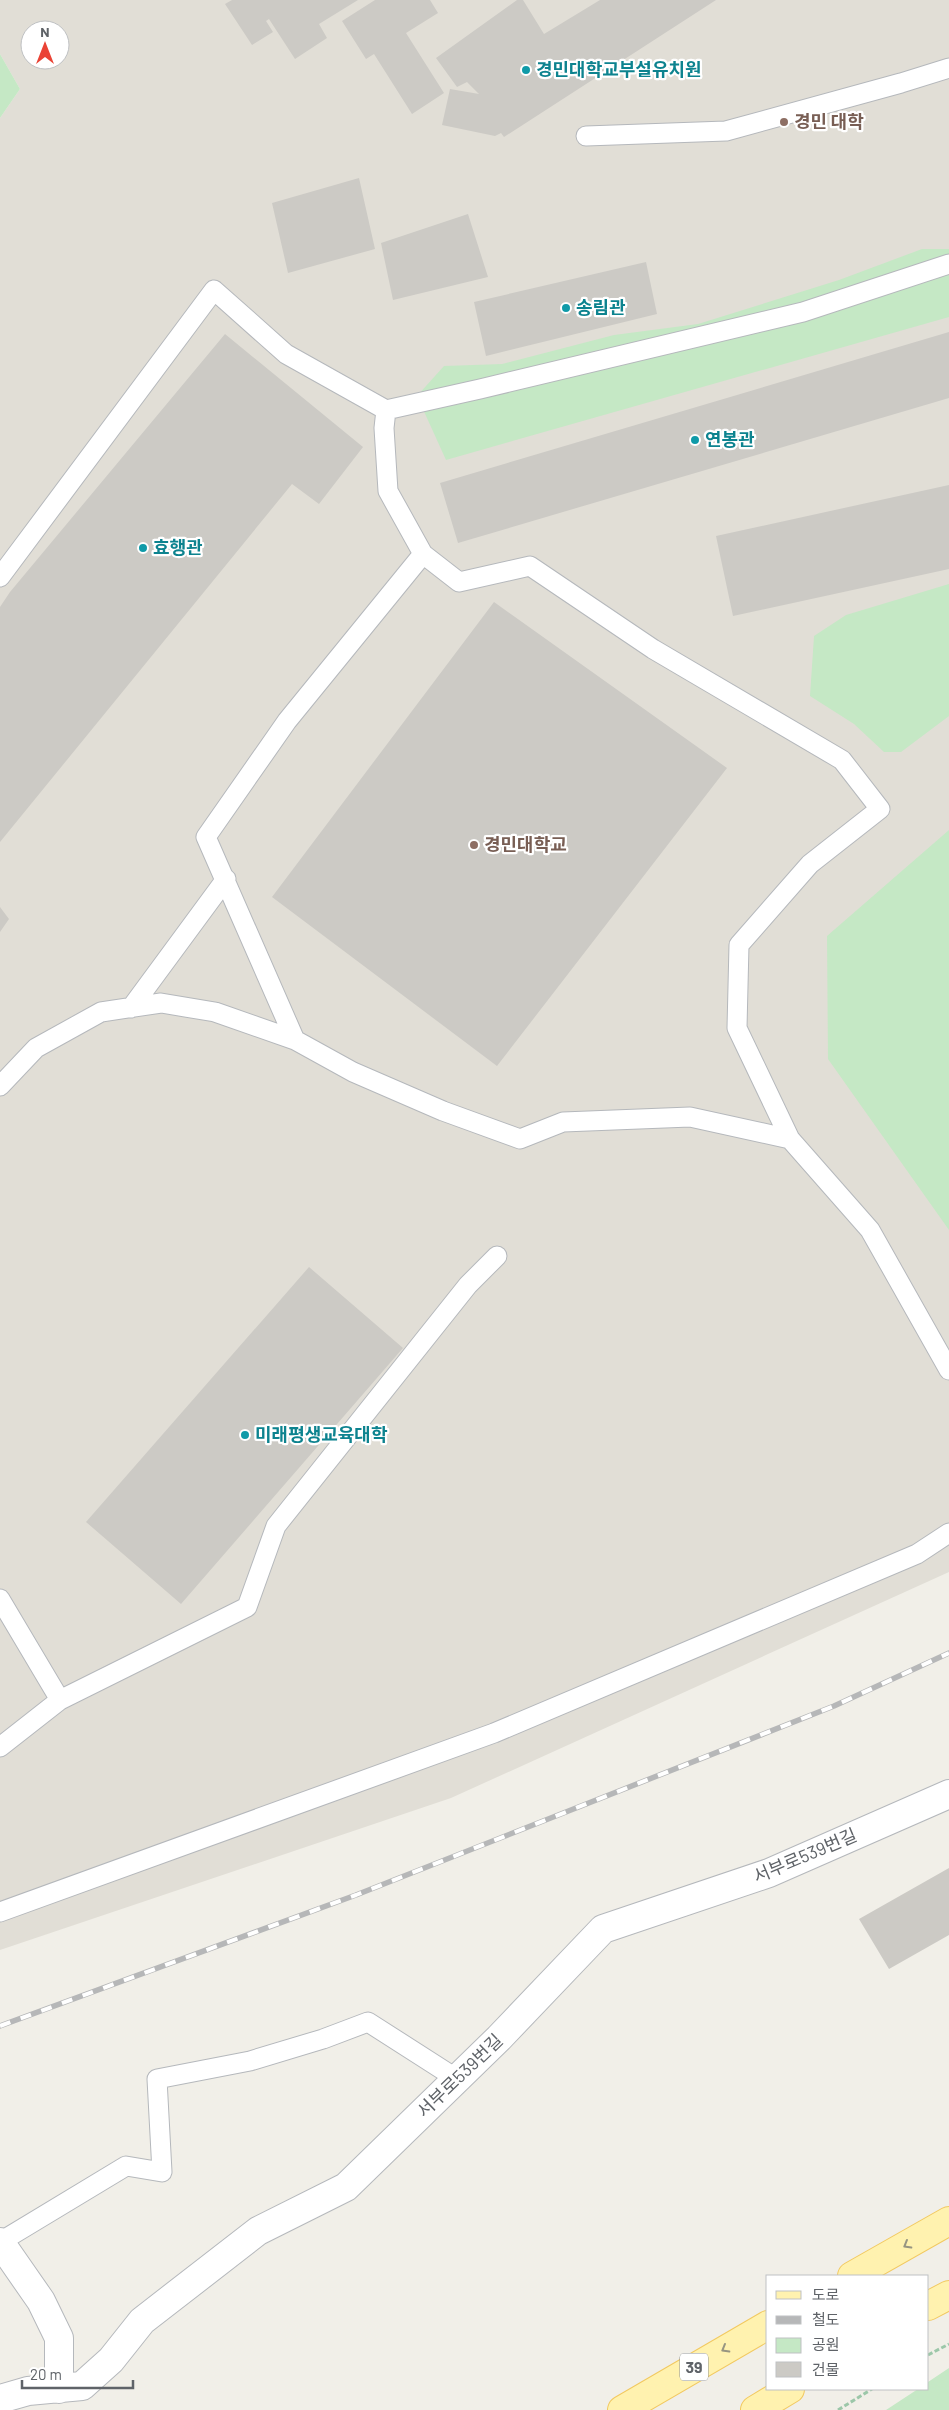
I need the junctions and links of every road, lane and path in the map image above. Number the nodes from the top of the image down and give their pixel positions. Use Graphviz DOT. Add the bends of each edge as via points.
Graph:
graph roads {
  1 [pos="949,68"];
  2 [pos="586,136"];
  3 [pos="949,264"];
  4 [pos="386,410"];
  5 [pos="423,554"];
  6 [pos="0,577"];
  7 [pos="226,879"];
  8 [pos="130,1008"];
  9 [pos="294,1040"];
  10 [pos="0,1086"];
  11 [pos="790,1139"];
  12 [pos="497,1256"];
  13 [pos="949,1370"];
  14 [pos="949,1533"];
  15 [pos="0,1599"];
  16 [pos="60,1700"];
  17 [pos="0,1747"];
  18 [pos="949,1794"];
  19 [pos="0,1912"];
  20 [pos="457,2079"];
  21 [pos="949,2221"];
  22 [pos="0,2242"];
  23 [pos="854,2275"];
  24 [pos="949,2295"];
  25 [pos="929,2305"];
  26 [pos="766,2326"];
  27 [pos="949,2344"];
  28 [pos="929,2354"];
  29 [pos="59,2389"];
  30 [pos="788,2390"];
  31 [pos="870,2390"];
  32 [pos="0,2399"];
  33 [pos="622,2410"];
  34 [pos="755,2410"];
  35 [pos="838,2410"];
  1 -- 2 [label="lane" via="726,131"];
  3 -- 4 [label="lane" via="803,312"];
  4 -- 5 [label="lane" via="388,491"];
  4 -- 6 [label="lane" via="286,354 214,290"];
  5 -- 7 [label="lane" via="287,721 206,837"];
  5 -- 11 [label="lane" via="459,582 530,566 653,649 842,760 880,809 810,864 739,945 737,1028"];
  7 -- 8 [label="lane"];
  7 -- 9 [label="lane"];
  8 -- 9 [label="lane" via="161,1003 215,1012"];
  8 -- 10 [label="lane" via="101,1012 36,1048"];
  9 -- 11 [label="lane" via="362,1076 443,1111 520,1139 562,1122 690,1117"];
  11 -- 13 [label="lane" via="870,1230"];
  12 -- 16 [label="lane" via="468,1285 276,1526 247,1606"];
  14 -- 19 [label="lane" via="917,1554 494,1733"];
  15 -- 16 [label="lane"];
  16 -- 17 [label="lane"];
  18 -- 20 [label="street, 서부로539번길" via="769,1873 602,1929"];
  20 -- 22 [label="lane" via="368,2022 250,2061 157,2079 162,2172 126,2166"];
  20 -- 29 [label="street, 서부로539번길" via="346,2187 258,2231 142,2321 112,2360 82,2386"];
  21 -- 23 [label="main road, one-way"];
  22 -- 29 [label="street" via="41,2301 59,2338"];
  24 -- 25 [label="main road"];
  26 -- 33 [label="main road, 39, one-way"];
  27 -- 28 [label="path"];
  29 -- 32 [label="street, 서부로539번길" via="28,2391"];
  30 -- 34 [label="main road"];
  31 -- 35 [label="path"];
}
